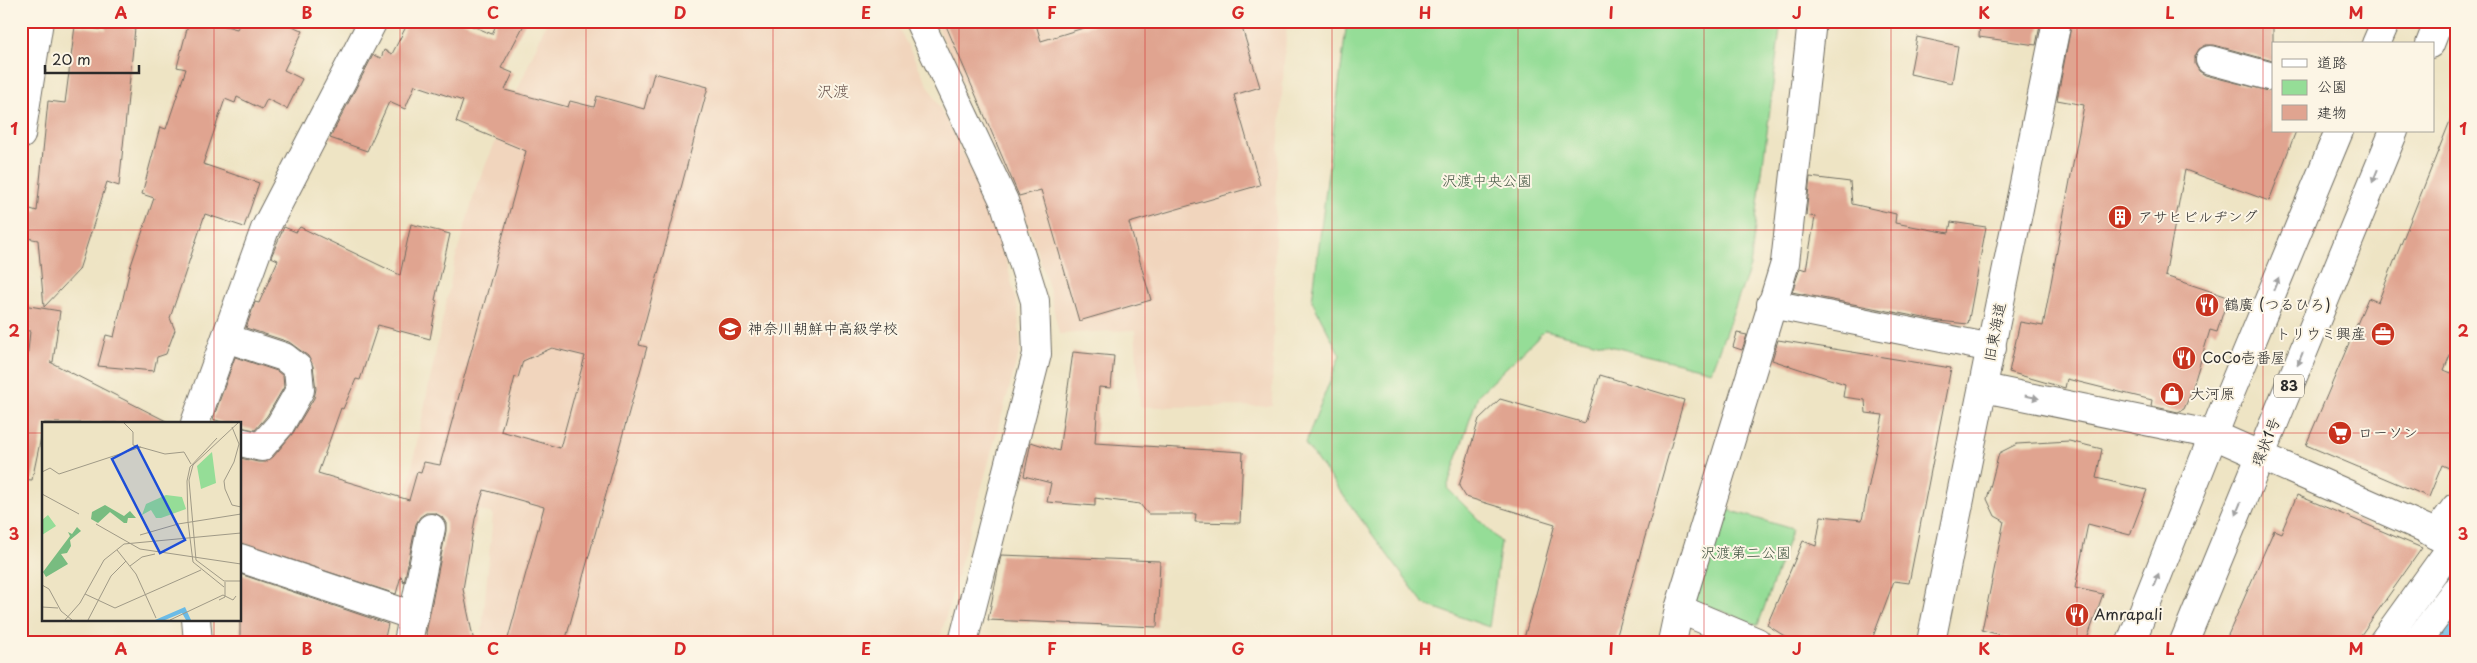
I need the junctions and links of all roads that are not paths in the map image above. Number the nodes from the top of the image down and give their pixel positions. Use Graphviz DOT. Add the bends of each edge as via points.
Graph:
graph roads {
  1 [pos="38,21"];
  2 [pos="373,21"];
  3 [pos="919,21"];
  4 [pos="1812,21"];
  5 [pos="2057,21"];
  6 [pos="2386,21"];
  7 [pos="2439,21"];
  8 [pos="2377,42"];
  9 [pos="2431,42"];
  10 [pos="2210,60"];
  11 [pos="2272,78"];
  12 [pos="2338,132"];
  13 [pos="2394,132"];
  14 [pos="21,135"];
  15 [pos="1771,304"];
  16 [pos="226,338"];
  17 [pos="1992,348"];
  18 [pos="1984,388"];
  19 [pos="195,422"];
  20 [pos="2214,435"];
  21 [pos="241,442"];
  22 [pos="2261,455"];
  23 [pos="2456,507"];
  24 [pos="431,528"];
  25 [pos="2448,542"];
  26 [pos="241,558"];
  27 [pos="2450,598"];
  28 [pos="1679,609"];
  29 [pos="414,616"];
  30 [pos="196,620"];
  31 [pos="198,642"];
  32 [pos="408,642"];
  33 [pos="963,642"];
  34 [pos="1672,642"];
  35 [pos="1757,642"];
  36 [pos="1932,642"];
  37 [pos="2131,642"];
  38 [pos="2184,642"];
  39 [pos="2383,642"];
  40 [pos="2417,642"];
  1 -- 14 [label="main road"];
  2 -- 16 [label="main road" via="265,229"];
  3 -- 33 [label="main road" via="1004,201 1035,301 1037,354"];
  4 -- 15 [label="main road" via="1785,263"];
  5 -- 17 [label="main road, 旧東海道"];
  6 -- 8 [label="main road"];
  7 -- 9 [label="main road"];
  10 -- 11 [label="main road"];
  20 -- 12 [label="main road, one-way"];
  13 -- 22 [label="main road, 環状1号 / 83, one-way"];
  15 -- 17 [label="main road"];
  15 -- 28 [label="main road"];
  16 -- 19 [label="main road"];
  16 -- 21 [label="main road" via="284,357 298,368 300,390 280,425 261,447"];
  17 -- 18 [label="main road, 旧東海道"];
  18 -- 20 [label="main road, one-way"];
  18 -- 36 [label="main road, 旧東海道"];
  20 -- 22 [label="main road"];
  37 -- 20 [label="main road, one-way"];
  22 -- 25 [label="main road"];
  22 -- 38 [label="main road, 環状1号 / 83, one-way"];
  23 -- 25 [label="main road"];
  24 -- 29 [label="main road"];
  25 -- 39 [label="main road"];
  26 -- 29 [label="main road"];
  27 -- 40 [label="main road"];
  28 -- 34 [label="main road"];
  28 -- 35 [label="main road"];
  29 -- 32 [label="main road"];
  30 -- 31 [label="main road"];
}
